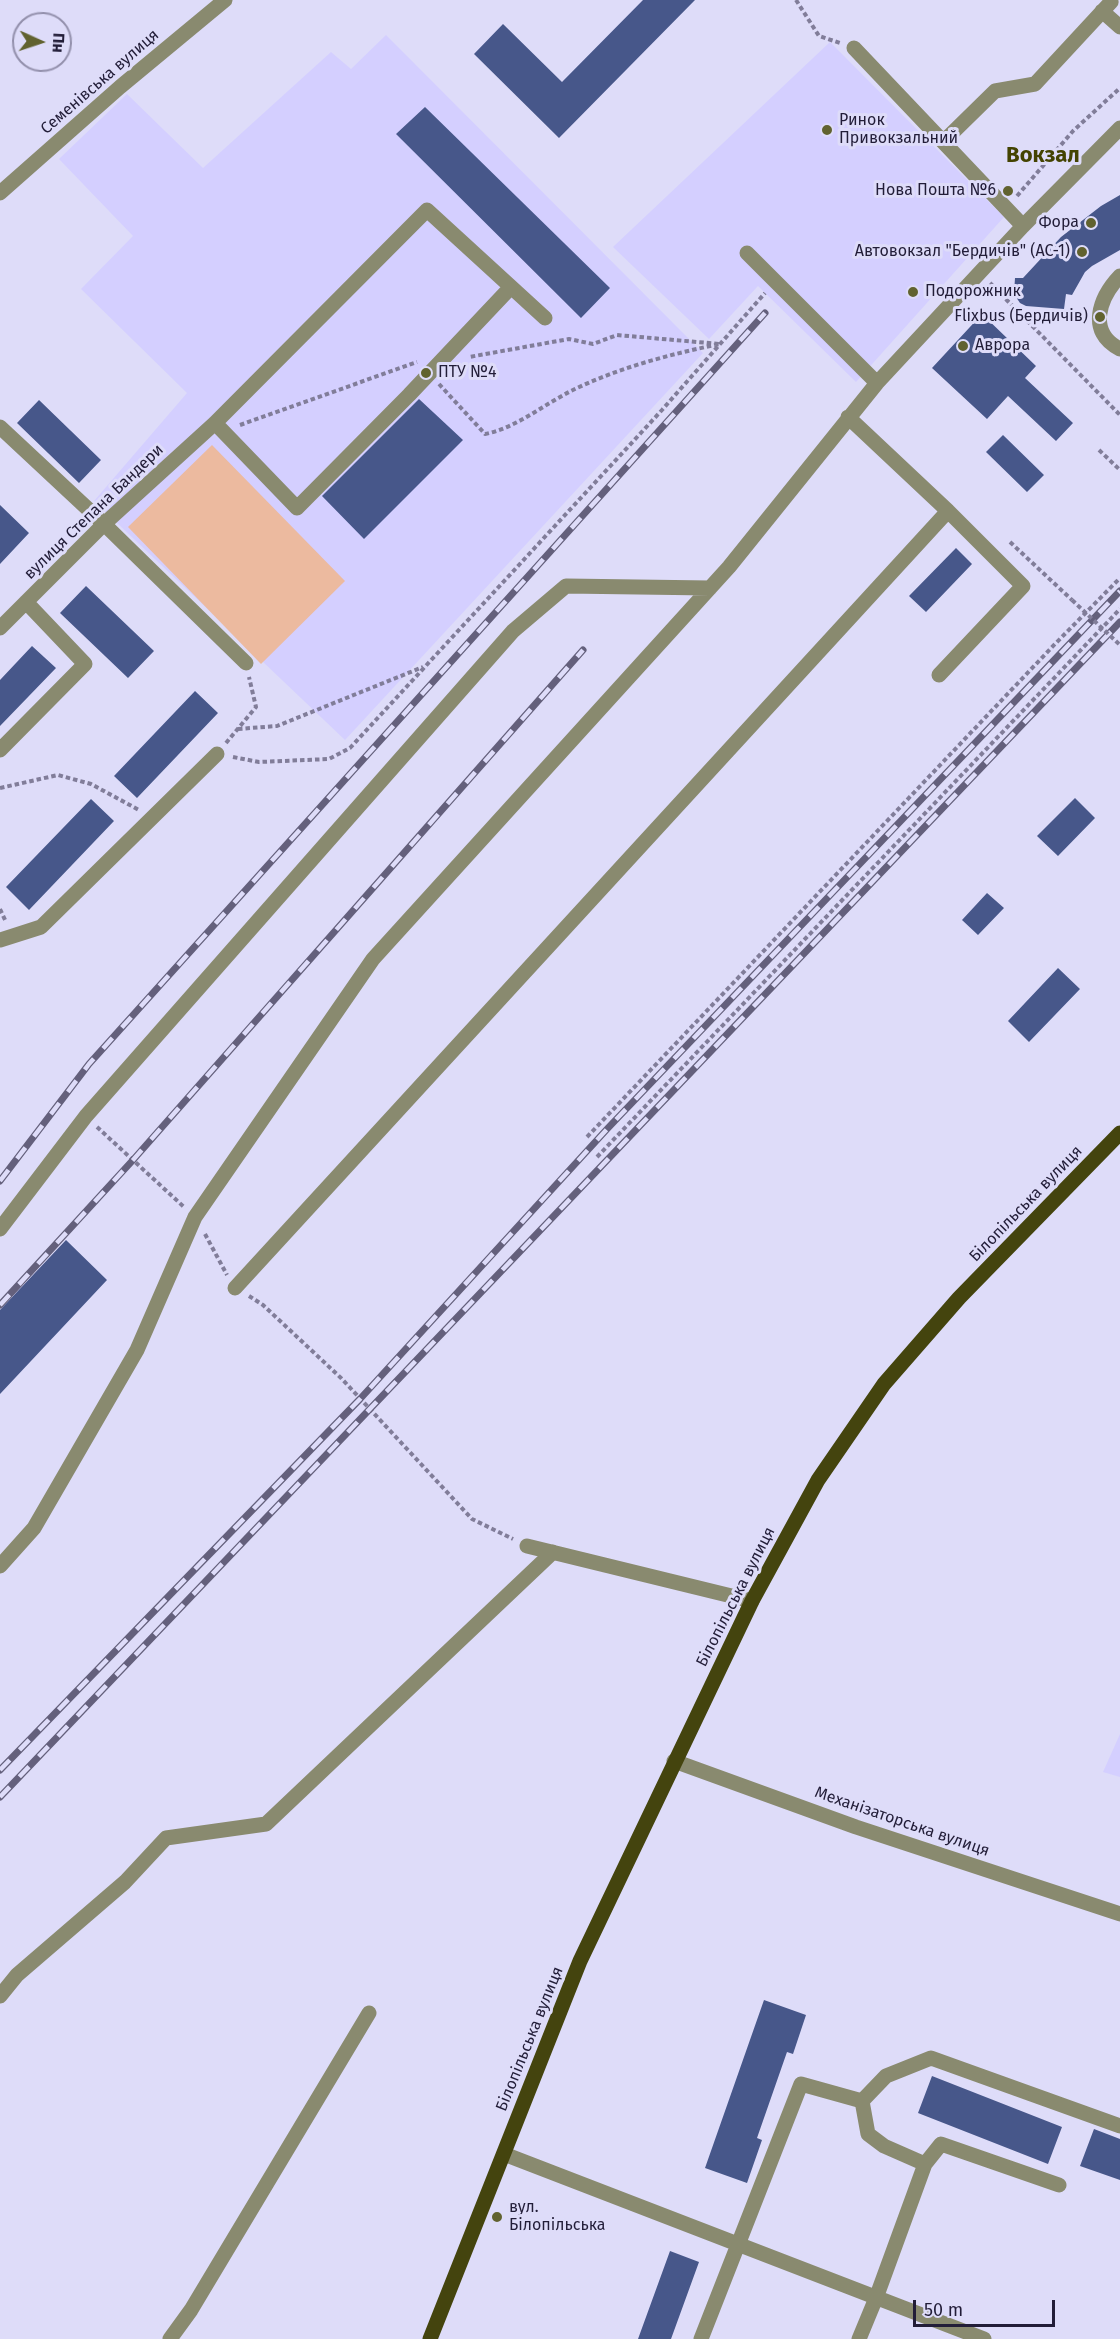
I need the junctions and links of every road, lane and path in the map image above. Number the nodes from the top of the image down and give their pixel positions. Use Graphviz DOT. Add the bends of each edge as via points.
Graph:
graph roads {
  1 [pos="225,0"];
  2 [pos="796,0"];
  3 [pos="1106,6"];
  4 [pos="1120,27"];
  5 [pos="854,48"];
  6 [pos="1120,88"];
  7 [pos="1120,128"];
  8 [pos="944,141"];
  9 [pos="0,193"];
  10 [pos="1009,211"];
  11 [pos="1023,226"];
  12 [pos="747,253"];
  13 [pos="980,273"];
  14 [pos="1120,276"];
  15 [pos="776,281"];
  16 [pos="511,287"];
  17 [pos="545,318"];
  18 [pos="720,344"];
  19 [pos="1120,349"];
  20 [pos="443,359"];
  21 [pos="429,374"];
  22 [pos="877,383"];
  23 [pos="1120,415"];
  24 [pos="848,417"];
  25 [pos="0,427"];
  26 [pos="219,427"];
  27 [pos="1099,450"];
  28 [pos="1120,470"];
  29 [pos="948,511"];
  30 [pos="104,524"];
  31 [pos="1010,542"];
  32 [pos="1120,578"];
  33 [pos="710,588"];
  34 [pos="26,602"];
  35 [pos="1120,609"];
  36 [pos="0,628"];
  37 [pos="1120,645"];
  38 [pos="246,663"];
  39 [pos="426,665"];
  40 [pos="939,675"];
  41 [pos="238,729"];
  42 [pos="0,750"];
  43 [pos="217,754"];
  44 [pos="0,788"];
  45 [pos="152,818"];
  46 [pos="0,940"];
  47 [pos="86,1116"];
  48 [pos="1120,1133"];
  49 [pos="588,1137"];
  50 [pos="597,1157"];
  51 [pos="195,1217"];
  52 [pos="0,1228"];
  53 [pos="235,1288"];
  54 [pos="527,1546"];
  55 [pos="553,1552"];
  56 [pos="0,1566"];
  57 [pos="752,1601"];
  58 [pos="674,1761"];
  59 [pos="1120,1914"];
  60 [pos="0,1996"];
  61 [pos="369,2013"];
  62 [pos="862,2101"];
  63 [pos="1120,2126"];
  64 [pos="504,2154"];
  65 [pos="925,2164"];
  66 [pos="1059,2184"];
  67 [pos="739,2245"];
  68 [pos="876,2298"];
  69 [pos="170,2339"];
  70 [pos="430,2339"];
  71 [pos="701,2339"];
  72 [pos="859,2339"];
  73 [pos="984,2339"];
  1 -- 9 [label="street, Семенівська вулиця"];
  2 -- 5 [label="path" via="819,36"];
  3 -- 4 [label="street"];
  3 -- 8 [label="street" via="1035,84 995,92"];
  5 -- 8 [label="street"];
  6 -- 10 [label="path" via="1073,131 1012,201"];
  7 -- 11 [label="street"];
  8 -- 10 [label="street"];
  10 -- 11 [label="street"];
  11 -- 13 [label="street"];
  12 -- 15 [label="street"];
  13 -- 22 [label="street"];
  13 -- 23 [label="path"];
  14 -- 19 [label="street" via="1103,296 1099,309 1106,336"];
  15 -- 18 [label="path"];
  15 -- 22 [label="street"];
  16 -- 17 [label="street"];
  16 -- 20 [label="street"];
  16 -- 26 [label="street, вулиця Степана Бандери" via="427,210"];
  18 -- 20 [label="path" via="617,334 593,344 569,339 489,355"];
  18 -- 21 [label="path" via="651,360 573,390 500,431 485,434"];
  18 -- 39 [label="path"];
  20 -- 21 [label="street"];
  20 -- 26 [label="path" via="413,362 309,402"];
  21 -- 26 [label="street" via="297,508"];
  22 -- 24 [label="street"];
  24 -- 29 [label="street"];
  24 -- 33 [label="street"];
  25 -- 30 [label="street"];
  26 -- 30 [label="street, вулиця Степана Бандери"];
  27 -- 28 [label="path"];
  29 -- 40 [label="street" via="1023,586"];
  29 -- 53 [label="street"];
  30 -- 34 [label="street, вулиця Степана Бандери"];
  30 -- 38 [label="street"];
  31 -- 37 [label="path, bridge"];
  32 -- 49 [label="path"];
  33 -- 47 [label="street" via="566,586 557,593 513,632"];
  33 -- 51 [label="street" via="373,959"];
  34 -- 36 [label="street, вулиця Степана Бандери"];
  34 -- 42 [label="street" via="85,664"];
  35 -- 50 [label="path"];
  38 -- 41 [label="path" via="256,707"];
  39 -- 41 [label="path" via="277,726"];
  39 -- 43 [label="path" via="350,748 329,759 259,762"];
  41 -- 43 [label="path"];
  43 -- 45 [label="street"];
  44 -- 45 [label="path" via="58,775 91,784"];
  45 -- 46 [label="street" via="41,927"];
  47 -- 51 [label="path"];
  47 -- 52 [label="street"];
  48 -- 57 [label="main road, Білопільська вулиця" via="959,1298 885,1384 818,1480"];
  51 -- 53 [label="path"];
  51 -- 56 [label="street" via="137,1350 34,1528"];
  53 -- 54 [label="path" via="263,1305 341,1378 472,1519"];
  54 -- 55 [label="street"];
  55 -- 57 [label="street"];
  55 -- 60 [label="street" via="266,1824 166,1838 125,1882 17,1975"];
  57 -- 58 [label="main road, Білопільська вулиця"];
  58 -- 59 [label="street, Механізаторська вулиця" via="856,1827"];
  58 -- 64 [label="main road, Білопільська вулиця" via="580,1961"];
  61 -- 69 [label="street"];
  62 -- 63 [label="street" via="886,2076 931,2058"];
  62 -- 65 [label="street" via="868,2134 884,2146"];
  62 -- 67 [label="street" via="801,2084"];
  64 -- 67 [label="street"];
  64 -- 70 [label="main road, Білопільська вулиця"];
  65 -- 66 [label="street" via="941,2144"];
  65 -- 68 [label="street"];
  67 -- 68 [label="street"];
  67 -- 71 [label="street"];
  68 -- 72 [label="street"];
  68 -- 73 [label="street"];
}
